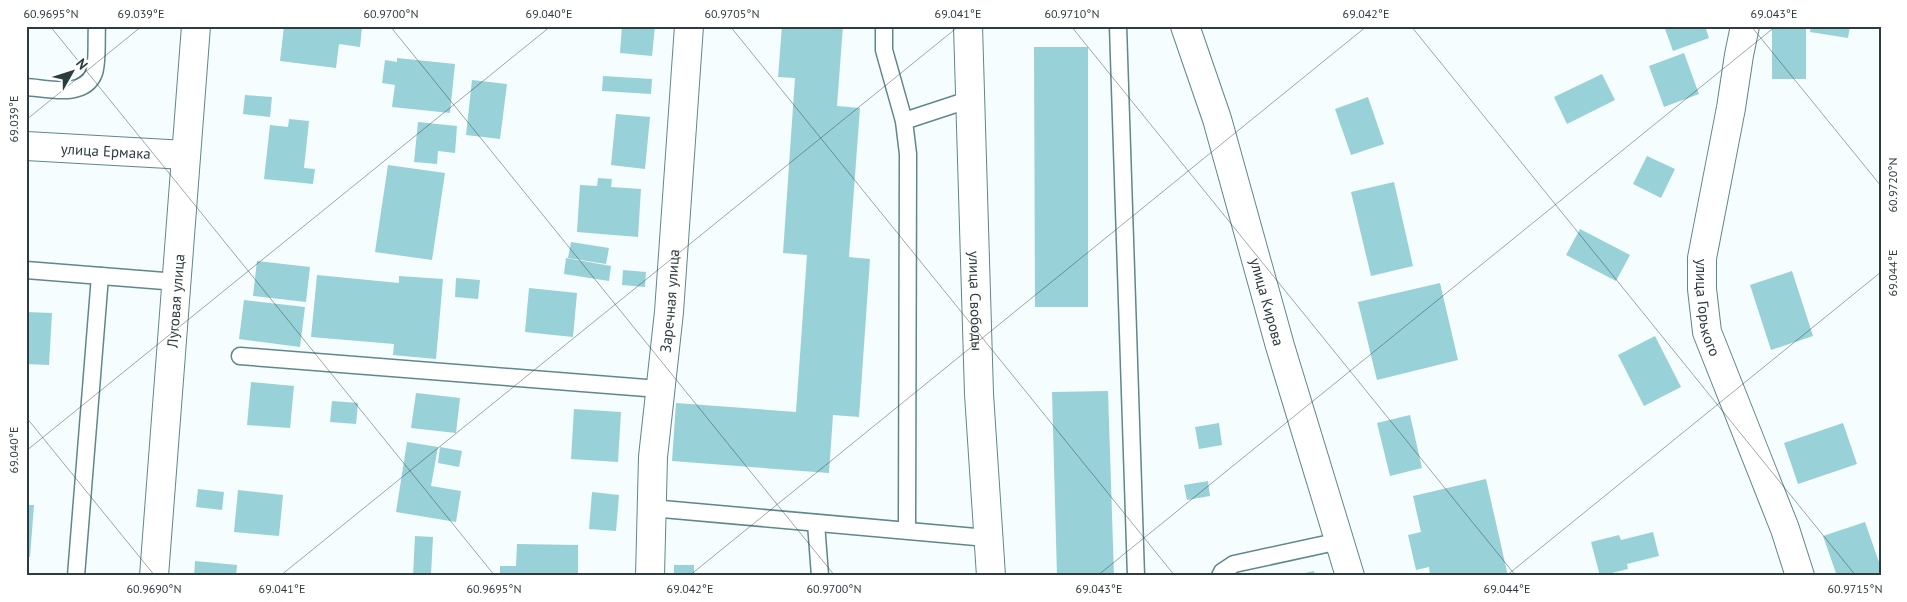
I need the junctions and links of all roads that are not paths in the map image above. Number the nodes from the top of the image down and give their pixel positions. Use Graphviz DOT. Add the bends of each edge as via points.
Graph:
graph roads {
  1 [pos="97,26"];
  2 [pos="196,26"];
  3 [pos="689,26"];
  4 [pos="884,26"];
  5 [pos="968,26"];
  6 [pos="1118,26"];
  7 [pos="1185,26"];
  8 [pos="1745,26"];
  9 [pos="26,87"];
  10 [pos="971,99"];
  11 [pos="904,121"];
  12 [pos="26,146"];
  13 [pos="186,155"];
  14 [pos="26,270"];
  15 [pos="100,276"];
  16 [pos="177,282"];
  17 [pos="240,356"];
  18 [pos="659,389"];
  19 [pos="651,508"];
  20 [pos="816,523"];
  21 [pos="908,530"];
  22 [pos="987,538"];
  23 [pos="1340,541"];
  24 [pos="76,576"];
  25 [pos="154,576"];
  26 [pos="650,576"];
  27 [pos="820,576"];
  28 [pos="990,576"];
  29 [pos="1136,576"];
  30 [pos="1220,576"];
  31 [pos="1350,576"];
  32 [pos="1800,576"];
  1 -- 9 [label="lane" via="95,72 82,87 72,90"];
  2 -- 13 [label="street, Луговая улица"];
  3 -- 18 [label="street, Заречная улица" via="669,312"];
  4 -- 11 [label="lane" via="884,50"];
  5 -- 10 [label="street, улица Свободы"];
  6 -- 29 [label="lane"];
  7 -- 23 [label="street, улица Кирова" via="1217,119 1280,346"];
  8 -- 32 [label="street, улица Горького" via="1702,258 1702,289 1707,332 1785,529"];
  10 -- 11 [label="lane"];
  10 -- 22 [label="street, улица Свободы"];
  11 -- 21 [label="lane" via="908,154"];
  12 -- 13 [label="street, улица Ермака"];
  13 -- 16 [label="street, Луговая улица"];
  14 -- 15 [label="lane"];
  15 -- 16 [label="lane"];
  15 -- 24 [label="lane"];
  16 -- 25 [label="street, Луговая улица"];
  17 -- 18 [label="lane"];
  18 -- 19 [label="street, Заречная улица"];
  19 -- 20 [label="lane"];
  19 -- 26 [label="street, Заречная улица"];
  20 -- 21 [label="lane"];
  20 -- 27 [label="lane"];
  21 -- 22 [label="lane"];
  22 -- 28 [label="street, улица Свободы"];
  23 -- 30 [label="lane" via="1234,564"];
  23 -- 31 [label="street, улица Кирова"];
}
